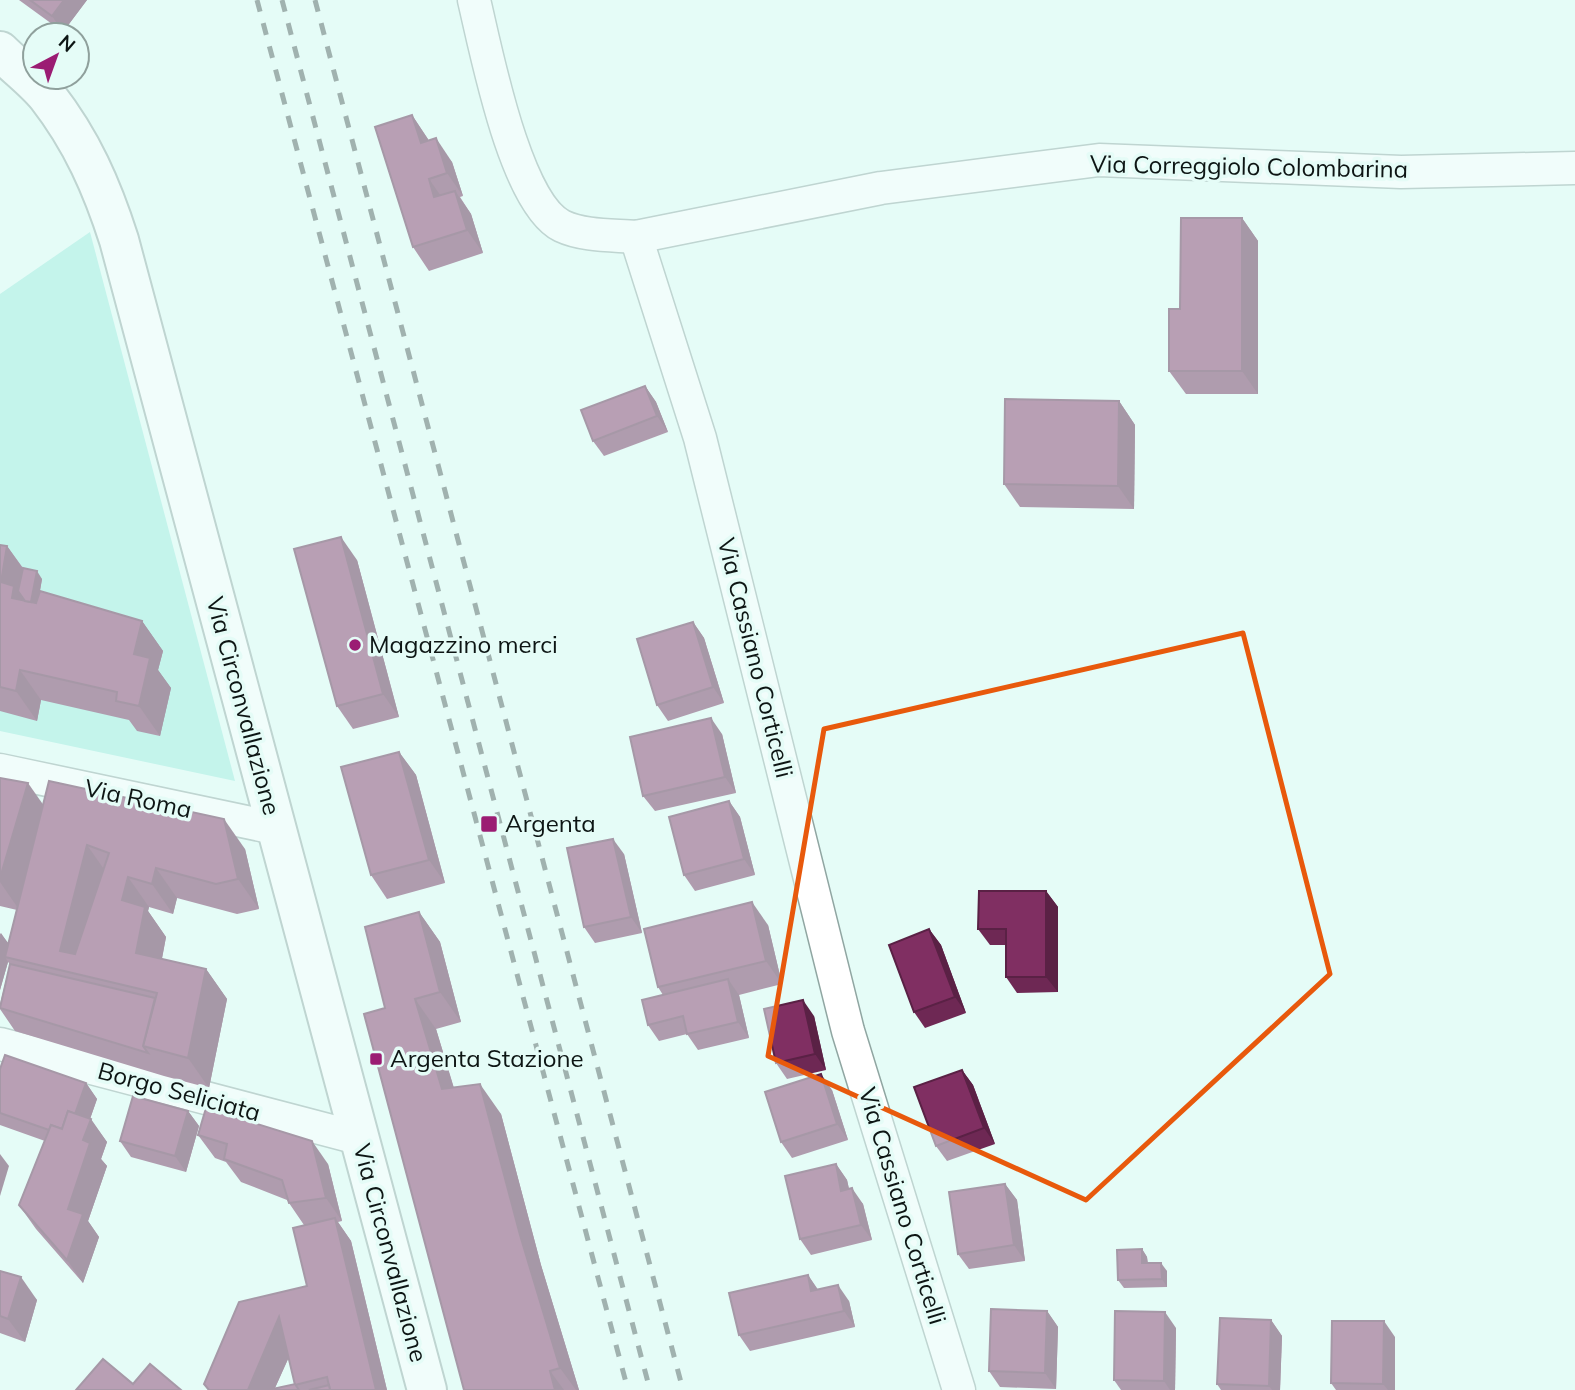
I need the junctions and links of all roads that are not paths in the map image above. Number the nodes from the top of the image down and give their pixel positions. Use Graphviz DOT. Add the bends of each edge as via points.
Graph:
graph roads {
  1 [pos="474,0"];
  2 [pos="0,51"];
  3 [pos="1575,168"];
  4 [pos="636,237"];
  5 [pos="0,770"];
  6 [pos="275,828"];
  7 [pos="1,1034"];
  8 [pos="358,1138"];
  9 [pos="428,1390"];
  10 [pos="959,1390"];
  1 -- 4 [label="street" via="516,157 538,205 560,225"];
  2 -- 6 [label="street, Via Circonvallazione" via="45,94 92,167 106,199"];
  3 -- 4 [label="street, Via Correggiolo Colombarina" via="1401,172 1100,160 881,188"];
  4 -- 10 [label="street, Via Cassiano Corticelli" via="700,438 848,1031"];
  5 -- 6 [label="street, Via Roma" via="64,798"];
  6 -- 8 [label="street, Via Circonvallazione"];
  7 -- 8 [label="street, Borgo Seliciata"];
  8 -- 9 [label="street, Via Circonvallazione"];
}
